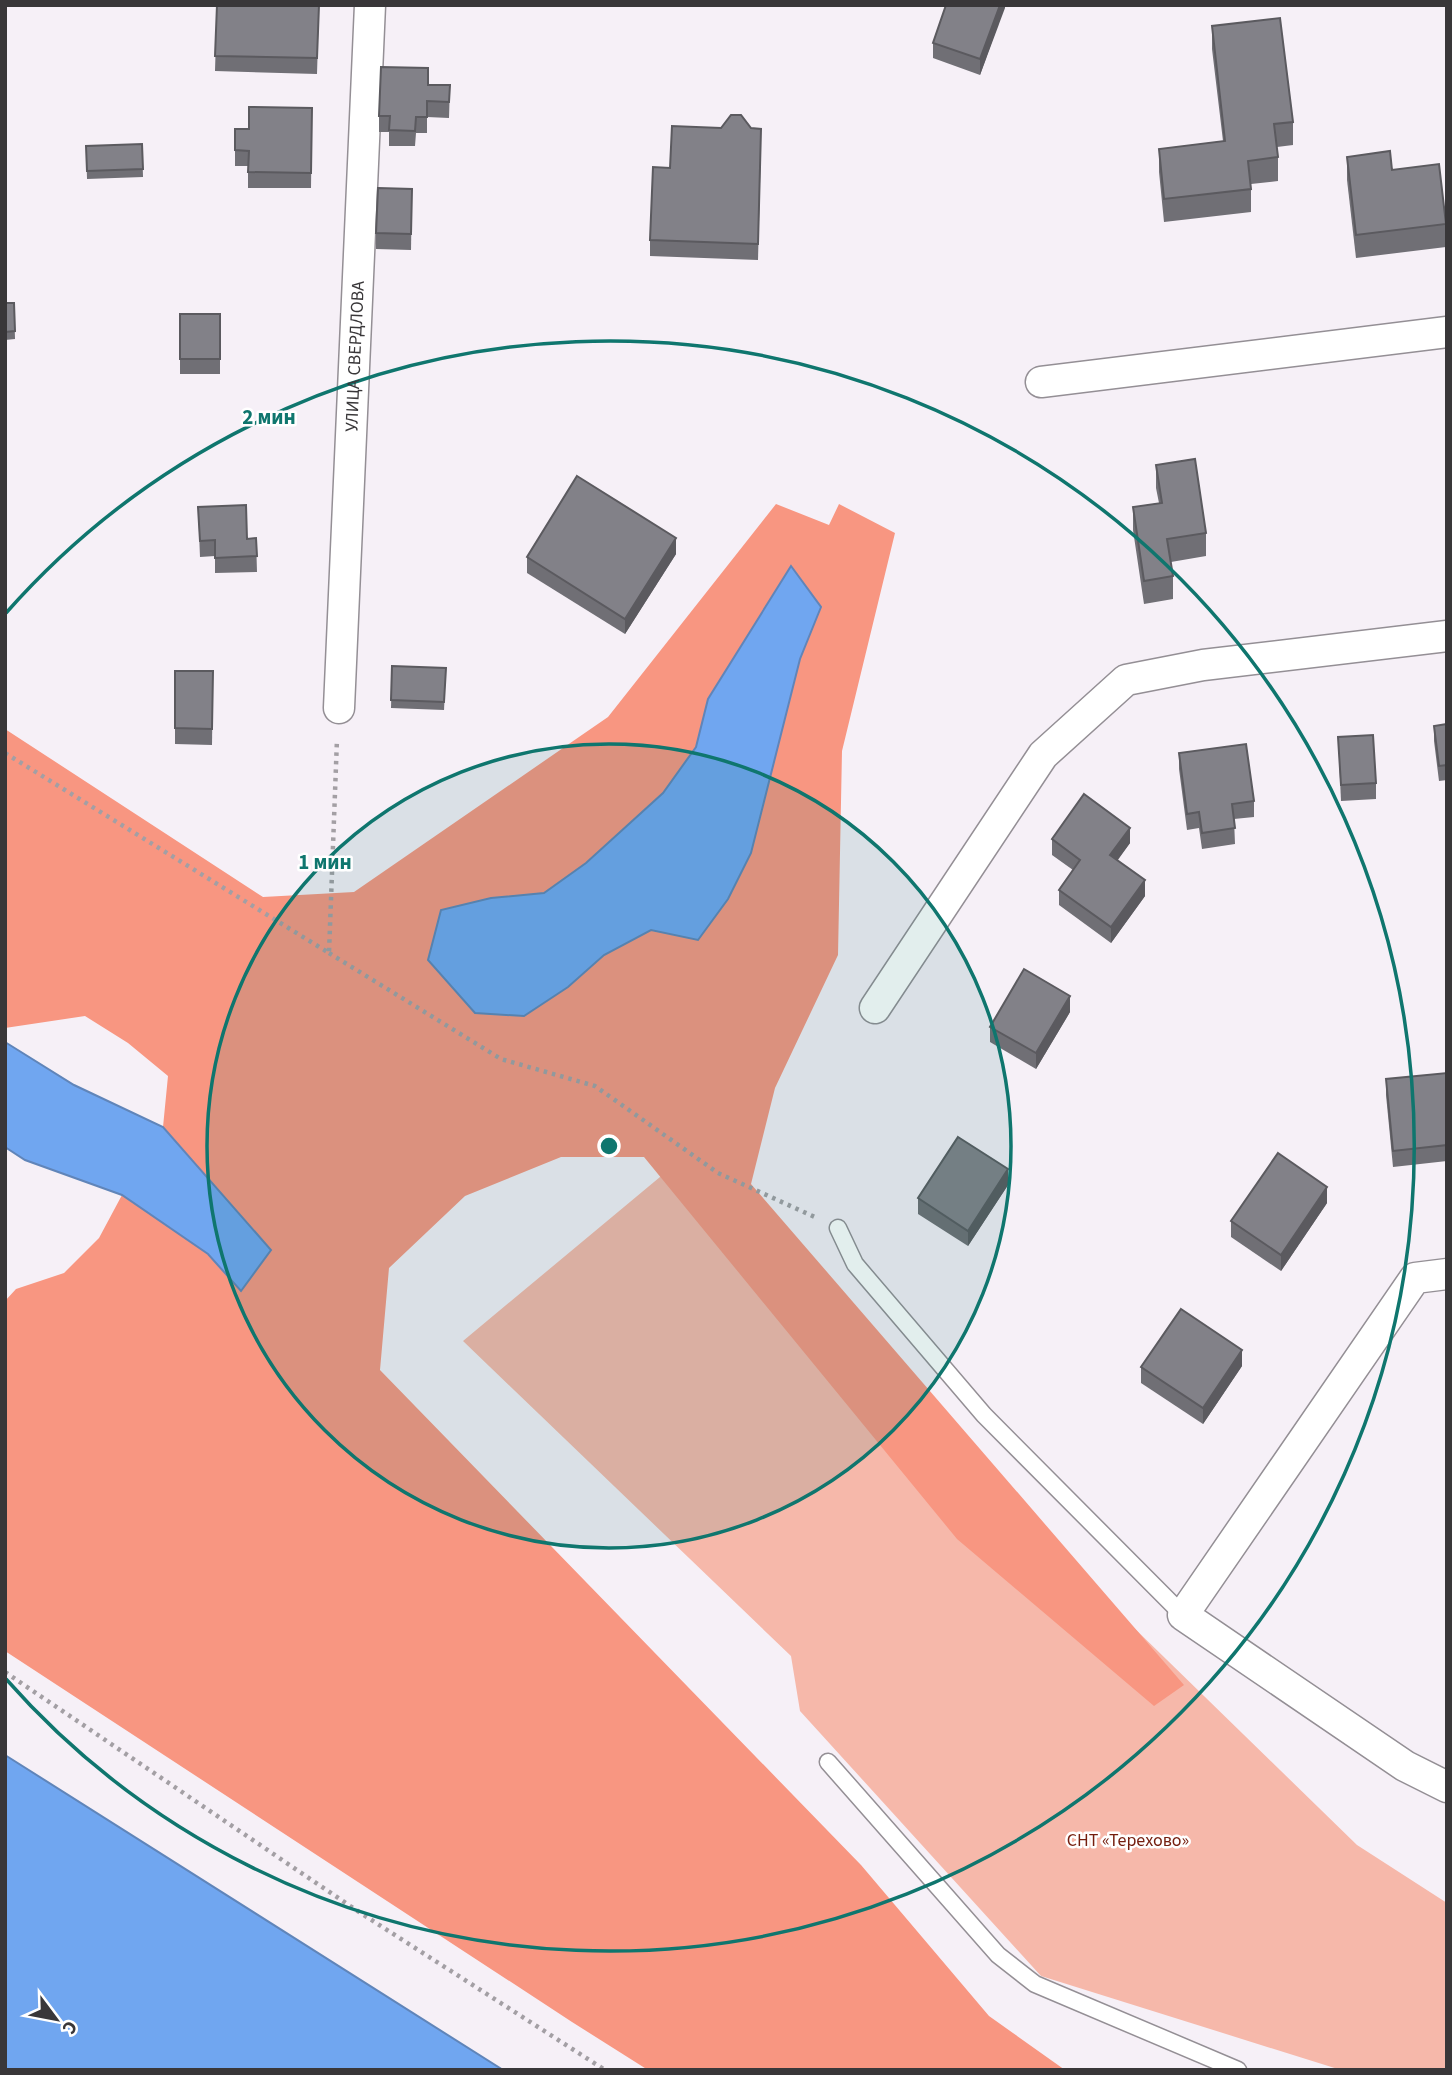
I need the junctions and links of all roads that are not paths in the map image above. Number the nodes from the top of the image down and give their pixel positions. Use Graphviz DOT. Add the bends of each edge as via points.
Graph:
graph roads {
  1 [pos="370,5"];
  2 [pos="1447,332"];
  3 [pos="1041,382"];
  4 [pos="1447,636"];
  5 [pos="339,708"];
  6 [pos="875,1009"];
  7 [pos="838,1228"];
  8 [pos="1447,1275"];
  9 [pos="1183,1615"];
  10 [pos="828,1762"];
  11 [pos="1447,1787"];
  12 [pos="1238,2070"];
  1 -- 5 [label="street, УЛИЦА СВЕРДЛОВА"];
  2 -- 3 [label="street"];
  4 -- 6 [label="street" via="1203,665 1126,680 1043,755"];
  7 -- 9 [label="lane" via="855,1264 984,1415"];
  8 -- 9 [label="street" via="1415,1278"];
  9 -- 11 [label="street" via="1405,1766"];
  10 -- 12 [label="lane" via="998,1955 1035,1984"];
}
